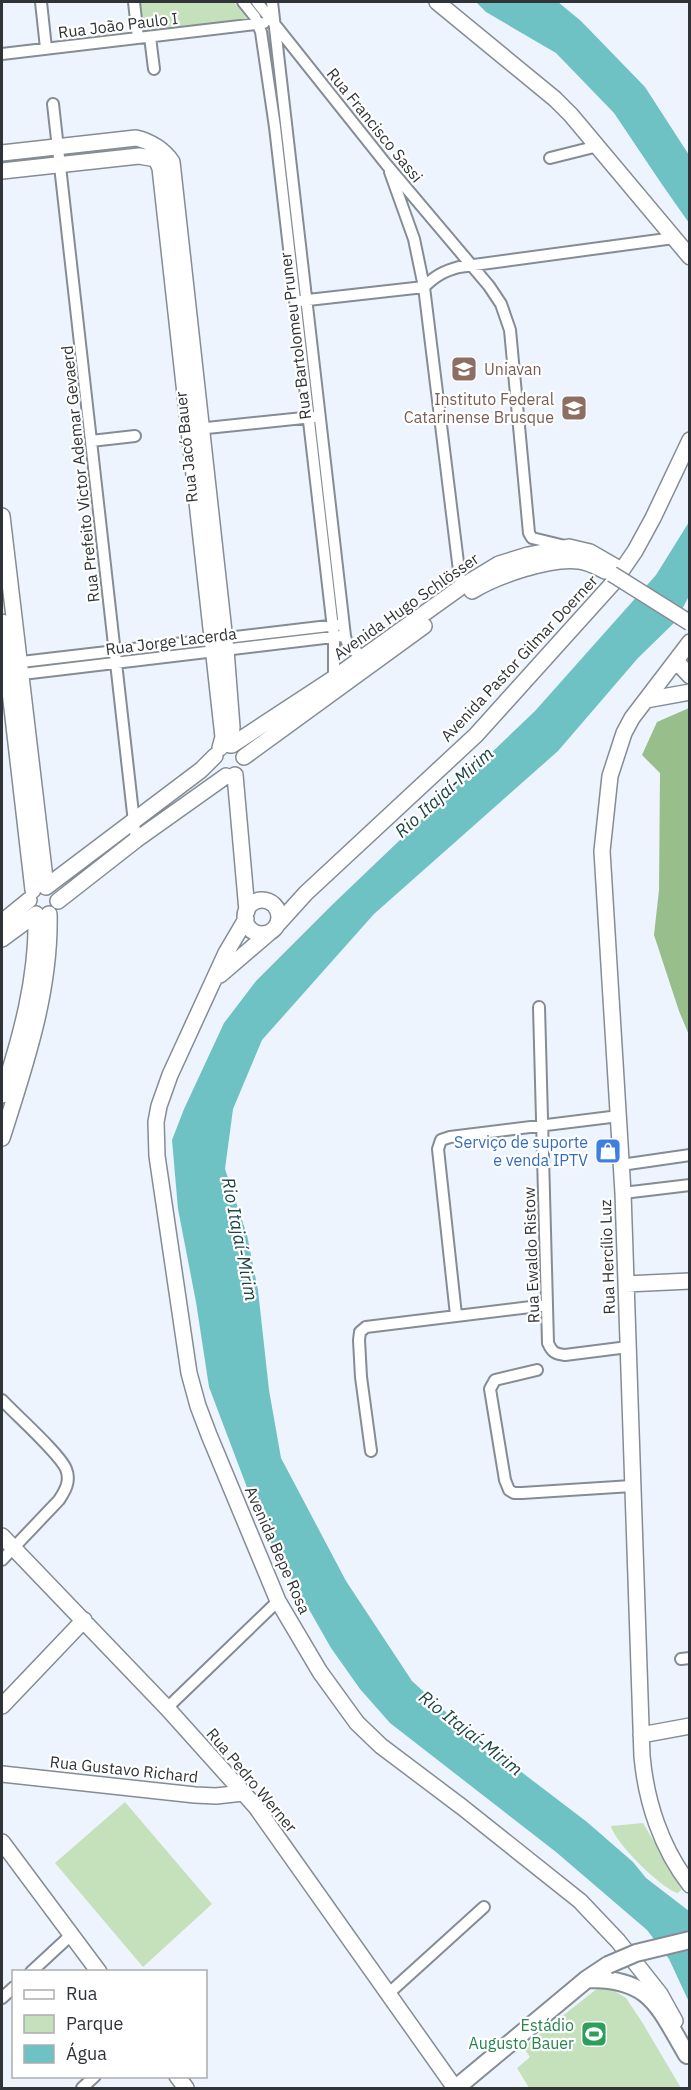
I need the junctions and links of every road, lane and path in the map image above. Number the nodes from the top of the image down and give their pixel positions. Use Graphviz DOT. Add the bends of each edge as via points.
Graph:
graph roads {
  1 [pos="41,2"];
  2 [pos="134,2"];
  3 [pos="243,2"];
  4 [pos="257,2"];
  5 [pos="272,2"];
  6 [pos="436,2"];
  7 [pos="273,22"];
  8 [pos="259,24"];
  9 [pos="150,37"];
  10 [pos="138,38"];
  11 [pos="46,48"];
  12 [pos="2,54"];
  13 [pos="153,69"];
  14 [pos="53,104"];
  15 [pos="280,126"];
  16 [pos="598,146"];
  17 [pos="58,147"];
  18 [pos="2,153"];
  19 [pos="159,155"];
  20 [pos="550,158"];
  21 [pos="386,164"];
  22 [pos="60,165"];
  23 [pos="2,171"];
  24 [pos="674,238"];
  25 [pos="690,257"];
  26 [pos="472,265"];
  27 [pos="424,287"];
  28 [pos="300,301"];
  29 [pos="314,416"];
  30 [pos="195,429"];
  31 [pos="135,436"];
  32 [pos="690,440"];
  33 [pos="91,441"];
  34 [pos="2,516"];
  35 [pos="570,548"];
  36 [pos="5,567"];
  37 [pos="614,571"];
  38 [pos="461,587"];
  39 [pos="6,593"];
  40 [pos="690,614"];
  41 [pos="2,622"];
  42 [pos="690,623"];
  43 [pos="339,631"];
  44 [pos="690,642"];
  45 [pos="218,645"];
  46 [pos="115,651"];
  47 [pos="366,656"];
  48 [pos="676,661"];
  49 [pos="116,663"];
  50 [pos="10,670"];
  51 [pos="690,676"];
  52 [pos="334,678"];
  53 [pos="690,690"];
  54 [pos="646,700"];
  55 [pos="224,749"];
  56 [pos="244,757"];
  57 [pos="231,775"];
  58 [pos="134,822"];
  59 [pos="136,840"];
  60 [pos="243,872"];
  61 [pos="306,892"];
  62 [pos="39,901"];
  63 [pos="266,901"];
  64 [pos="246,915"];
  65 [pos="273,929"];
  66 [pos="5,931"];
  67 [pos="36,944"];
  68 [pos="215,978"];
  69 [pos="539,1007"];
  70 [pos="30,1017"];
  71 [pos="7,1092"];
  72 [pos="619,1116"];
  73 [pos="542,1125"];
  74 [pos="2,1138"];
  75 [pos="690,1155"];
  76 [pos="621,1165"];
  77 [pos="690,1185"];
  78 [pos="623,1193"];
  79 [pos="690,1281"];
  80 [pos="626,1284"];
  81 [pos="547,1305"];
  82 [pos="456,1315"];
  83 [pos="628,1347"];
  84 [pos="537,1370"];
  85 [pos="2,1400"];
  86 [pos="371,1451"];
  87 [pos="632,1486"];
  88 [pos="2,1536"];
  89 [pos="13,1548"];
  90 [pos="2,1560"];
  91 [pos="278,1601"];
  92 [pos="84,1620"];
  93 [pos="2,1706"];
  94 [pos="167,1708"];
  95 [pos="690,1726"];
  96 [pos="641,1735"];
  97 [pos="2,1774"];
  98 [pos="243,1793"];
  99 [pos="2,1842"];
  100 [pos="690,1885"];
  101 [pos="484,1907"];
  102 [pos="71,1935"];
  103 [pos="690,1940"];
  104 [pos="32,1970"];
  105 [pos="98,1970"];
  106 [pos="587,1979"];
  107 [pos="388,1994"];
  108 [pos="688,2061"];
  109 [pos="93,2078"];
  110 [pos="81,2088"];
  111 [pos="456,2088"];
  1 -- 11 [label="street"];
  2 -- 10 [label="street"];
  3 -- 8 [label="street"];
  4 -- 7 [label="street, Rua Francisco Sassi"];
  5 -- 7 [label="street, Rua Bartolomeu Pruner"];
  6 -- 16 [label="main road" via="555,99"];
  7 -- 8 [label="street, Rua João Paulo I"];
  7 -- 15 [label="street, Rua Bartolomeu Pruner"];
  7 -- 21 [label="street, Rua Francisco Sassi"];
  8 -- 9 [label="street, Rua João Paulo I"];
  8 -- 15 [label="street, Rua Bartolomeu Pruner"];
  9 -- 10 [label="street, Rua João Paulo I"];
  9 -- 13 [label="street"];
  10 -- 11 [label="street, Rua João Paulo I"];
  11 -- 12 [label="street, Rua João Paulo I"];
  14 -- 17 [label="street, Rua Prefeito Victor Ademar Gevaerd"];
  15 -- 28 [label="street, Rua Bartolomeu Pruner"];
  16 -- 20 [label="street"];
  16 -- 24 [label="main road"];
  17 -- 18 [label="main road"];
  17 -- 19 [label="main road" via="136,138 150,143"];
  17 -- 22 [label="street, Rua Prefeito Victor Ademar Gevaerd"];
  19 -- 22 [label="main road"];
  19 -- 30 [label="main road, Rua Jacó Bauer" via="174,167"];
  21 -- 26 [label="street, Rua Francisco Sassi"];
  21 -- 27 [label="street" via="414,239"];
  22 -- 23 [label="main road"];
  22 -- 33 [label="street, Rua Prefeito Victor Ademar Gevaerd"];
  24 -- 25 [label="main road"];
  24 -- 26 [label="street"];
  26 -- 27 [label="street" via="443,272"];
  26 -- 35 [label="street, Rua Francisco Sassi" via="501,304 510,330 529,533 532,538"];
  27 -- 28 [label="street"];
  27 -- 38 [label="street"];
  28 -- 29 [label="street, Rua Bartolomeu Pruner"];
  29 -- 30 [label="street"];
  29 -- 43 [label="street, Rua Bartolomeu Pruner"];
  30 -- 45 [label="main road, Rua Jacó Bauer"];
  31 -- 33 [label="street"];
  32 -- 61 [label="main road, Avenida Pastor Gilmar Doerner" via="653,518 614,583 476,735"];
  33 -- 46 [label="street, Rua Prefeito Victor Ademar Gevaerd"];
  34 -- 36 [label="main road"];
  35 -- 37 [label="main road, Avenida Hugo Schlösser" via="590,552"];
  35 -- 38 [label="main road, Avenida Hugo Schlösser" via="507,561"];
  36 -- 39 [label="main road"];
  37 -- 40 [label="main road"];
  37 -- 42 [label="main road, bridge"];
  37 -- 56 [label="main road, Avenida Hugo Schlösser" via="571,560 489,581"];
  38 -- 47 [label="main road, Avenida Hugo Schlösser"];
  39 -- 50 [label="main road"];
  41 -- 50 [label="main road"];
  43 -- 45 [label="street, Rua Jorge Lacerda"];
  43 -- 47 [label="street" via="353,652"];
  43 -- 52 [label="street, Rua Bartolomeu Pruner"];
  44 -- 48 [label="main road, Rua Hercílio Luz"];
  45 -- 46 [label="street, Rua Jorge Lacerda"];
  45 -- 49 [label="street, Rua Jorge Lacerda"];
  45 -- 55 [label="main road, Rua Jacó Bauer" via="232,727"];
  46 -- 49 [label="street, Rua Prefeito Victor Ademar Gevaerd"];
  46 -- 50 [label="street, Rua Jorge Lacerda"];
  47 -- 52 [label="main road, Avenida Hugo Schlösser"];
  48 -- 51 [label="main road"];
  48 -- 53 [label="main road" via="676,677"];
  48 -- 54 [label="main road, Rua Hercílio Luz"];
  49 -- 50 [label="street, Rua Jorge Lacerda"];
  49 -- 58 [label="street, Rua Prefeito Victor Ademar Gevaerd"];
  50 -- 62 [label="main road" via="27,779"];
  52 -- 55 [label="main road, Avenida Hugo Schlösser"];
  53 -- 54 [label="main road"];
  54 -- 72 [label="main road, Rua Hercílio Luz" via="624,733 613,764 602,851"];
  55 -- 56 [label="main road" via="240,749"];
  55 -- 57 [label="main road" via="216,768"];
  55 -- 58 [label="main road, Avenida Hugo Schlösser"];
  56 -- 57 [label="main road" via="242,769"];
  57 -- 59 [label="main road"];
  57 -- 60 [label="main road"];
  58 -- 59 [label="street, Rua Prefeito Victor Ademar Gevaerd"];
  58 -- 62 [label="main road, Avenida Hugo Schlösser"];
  59 -- 62 [label="main road" via="58,901 54,892"];
  60 -- 63 [label="main road"];
  60 -- 64 [label="main road"];
  61 -- 63 [label="main road, Avenida Pastor Gilmar Doerner"];
  61 -- 65 [label="main road, Avenida Pastor Gilmar Doerner"];
  62 -- 66 [label="main road, Avenida Hugo Schlösser"];
  62 -- 67 [label="main road"];
  62 -- 70 [label="main road" via="48,955"];
  63 -- 64 [label="main road" via="254,903"];
  63 -- 65 [label="main road" via="277,909 279,920"];
  64 -- 65 [label="main road" via="252,931 260,934"];
  64 -- 68 [label="main road, Avenida Bepe Rosa"];
  65 -- 68 [label="main road, Avenida Bepe Rosa"];
  66 -- 67 [label="main road" via="21,931"];
  67 -- 70 [label="main road"];
  68 -- 91 [label="main road, Avenida Bepe Rosa" via="163,1092 156,1122 156,1156 195,1398"];
  69 -- 73 [label="street, Rua Ewaldo Ristow"];
  70 -- 71 [label="main road"];
  71 -- 74 [label="main road"];
  72 -- 73 [label="street"];
  72 -- 76 [label="main road, Rua Hercílio Luz"];
  73 -- 81 [label="street, Rua Ewaldo Ristow"];
  73 -- 82 [label="street" via="450,1137 439,1144"];
  75 -- 76 [label="street"];
  76 -- 78 [label="main road, Rua Hercílio Luz"];
  77 -- 78 [label="street"];
  78 -- 80 [label="main road, Rua Hercílio Luz"];
  79 -- 80 [label="main road"];
  80 -- 83 [label="main road, Rua Hercílio Luz"];
  81 -- 82 [label="street"];
  81 -- 83 [label="street, Rua Ewaldo Ristow" via="548,1343 556,1354"];
  82 -- 86 [label="street" via="376,1324 360,1332 361,1377"];
  83 -- 87 [label="main road, Rua Hercílio Luz"];
  84 -- 87 [label="street" via="495,1380 490,1389 509,1490 522,1493"];
  85 -- 89 [label="street" via="60,1460 68,1475 66,1490 59,1500"];
  87 -- 96 [label="main road, Rua Hercílio Luz"];
  88 -- 89 [label="main road, Rua Pedro Werner"];
  89 -- 90 [label="street"];
  89 -- 92 [label="main road, Rua Pedro Werner"];
  91 -- 94 [label="street"];
  91 -- 108 [label="main road, Avenida Bepe Rosa" via="337,1698 370,1737 542,1869 604,1924 660,1994 678,2028"];
  92 -- 93 [label="main road"];
  92 -- 94 [label="main road, Rua Pedro Werner"];
  94 -- 98 [label="main road, Rua Pedro Werner"];
  95 -- 96 [label="main road"];
  96 -- 100 [label="main road, Rua Hercílio Luz" via="649,1802 672,1857"];
  97 -- 98 [label="main road, Rua Gustavo Richard" via="195,1795"];
  98 -- 107 [label="main road, Rua Pedro Werner" via="280,1839"];
  99 -- 102 [label="main road"];
  101 -- 107 [label="street"];
  102 -- 104 [label="street"];
  102 -- 105 [label="main road"];
  103 -- 106 [label="main road, bridge" via="636,1953"];
  106 -- 108 [label="main road" via="627,1983 641,1989 664,2015"];
  106 -- 111 [label="main road"];
  107 -- 111 [label="main road, Rua Pedro Werner"];
  109 -- 110 [label="street"];
}
